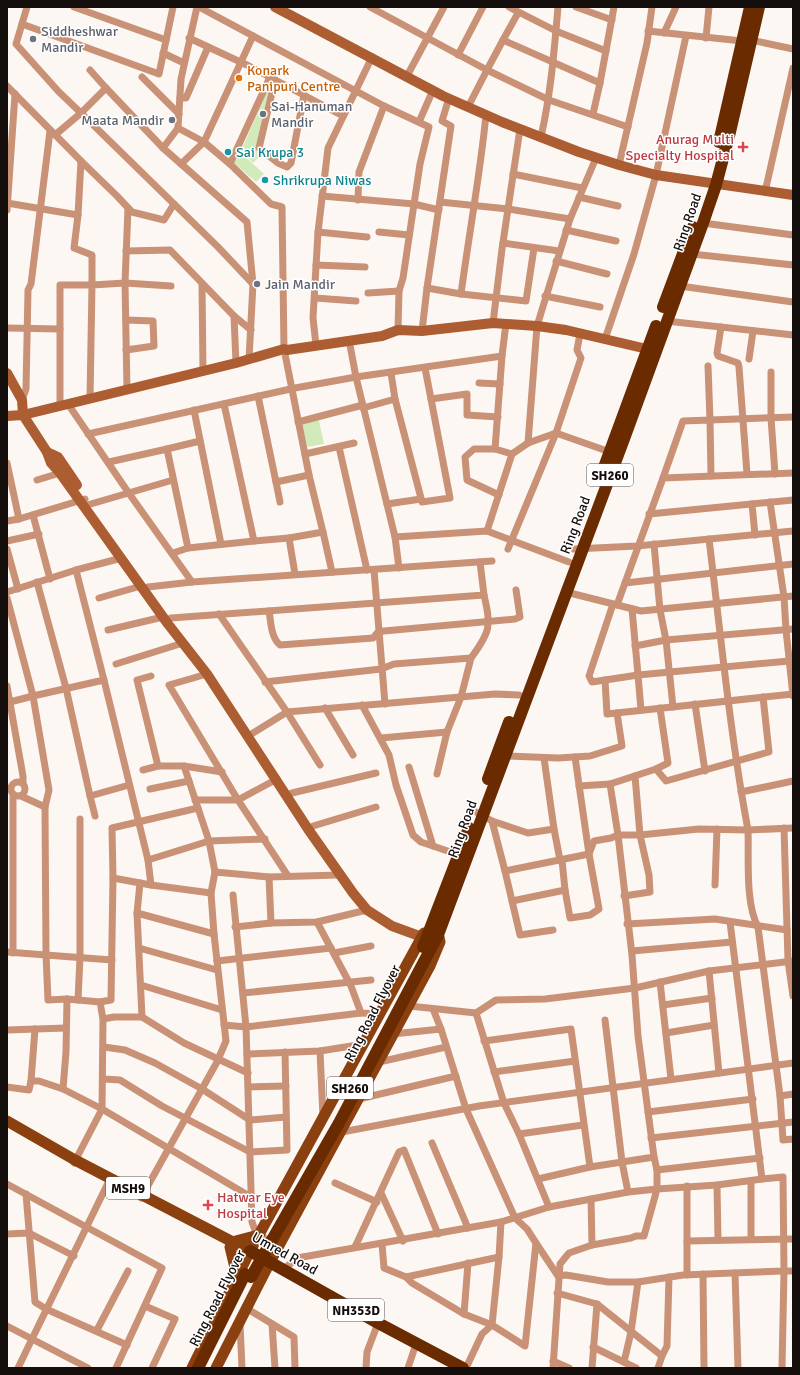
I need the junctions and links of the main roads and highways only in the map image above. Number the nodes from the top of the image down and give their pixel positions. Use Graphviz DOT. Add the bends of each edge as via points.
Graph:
graph roads {
  1 [pos="750,7"];
  2 [pos="759,7"];
  3 [pos="747,41"];
  4 [pos="712,184"];
  5 [pos="578,550"];
  6 [pos="483,816"];
  7 [pos="442,902"];
  8 [pos="438,935"];
  9 [pos="7,1122"];
  10 [pos="7,1128"];
  11 [pos="75,1163"];
  12 [pos="141,1198"];
  13 [pos="267,1239"];
  14 [pos="231,1245"];
  15 [pos="249,1254"];
  16 [pos="269,1265"];
  17 [pos="244,1276"];
  18 [pos="377,1326"];
  19 [pos="192,1368"];
  20 [pos="198,1368"];
  21 [pos="206,1368"];
  22 [pos="216,1368"];
  23 [pos="449,1368"];
  24 [pos="462,1368"];
  1 -- 3 [label="highway, Ring Road / SH260"];
  2 -- 3 [label="highway, Ring Road / SH260"];
  3 -- 4 [label="highway, Ring Road / SH260"];
  4 -- 5 [label="highway, Ring Road / SH260" via="647,349"];
  4 -- 5 [label="highway, Ring Road / SH260" via="692,254"];
  5 -- 6 [label="highway, Ring Road / SH260" via="566,592"];
  5 -- 6 [label="highway, Ring Road / SH260" via="569,562 519,695"];
  6 -- 7 [label="highway, Ring Road / SH260" via="459,855"];
  6 -- 8 [label="highway, Ring Road / SH260"];
  7 -- 13 [label="highway, Ring Road Flyover / SH260" via="426,941 341,1106"];
  7 -- 13 [label="main road" via="436,904 422,937 323,1120"];
  8 -- 13 [label="highway, Ring Road Flyover / SH260" via="339,1123"];
  8 -- 13 [label="main road" via="440,942 430,966 342,1132"];
  9 -- 11 [label="main road, Umred Road / MSH9"];
  10 -- 11 [label="main road"];
  11 -- 12 [label="main road, Umred Road / MSH9"];
  11 -- 12 [label="main road" via="108,1183"];
  12 -- 14 [label="main road, Umred Road / MSH9"];
  13 -- 14 [label="main road"];
  13 -- 15 [label="main road"];
  13 -- 16 [label="main road"];
  13 -- 17 [label="highway, Ring Road Flyover / SH260"];
  14 -- 15 [label="main road, Umred Road"];
  14 -- 17 [label="main road"];
  15 -- 16 [label="highway, NH353D"];
  15 -- 17 [label="main road"];
  16 -- 18 [label="highway, NH353D"];
  16 -- 18 [label="highway, Umred Road / NH353D" via="284,1269"];
  16 -- 22 [label="main road"];
  17 -- 19 [label="main road"];
  17 -- 20 [label="highway, Ring Road Flyover / SH260"];
  17 -- 21 [label="highway, Ring Road Flyover / SH260"];
  18 -- 23 [label="highway, NH353D"];
  18 -- 24 [label="highway, Umred Road / NH353D"];
}
